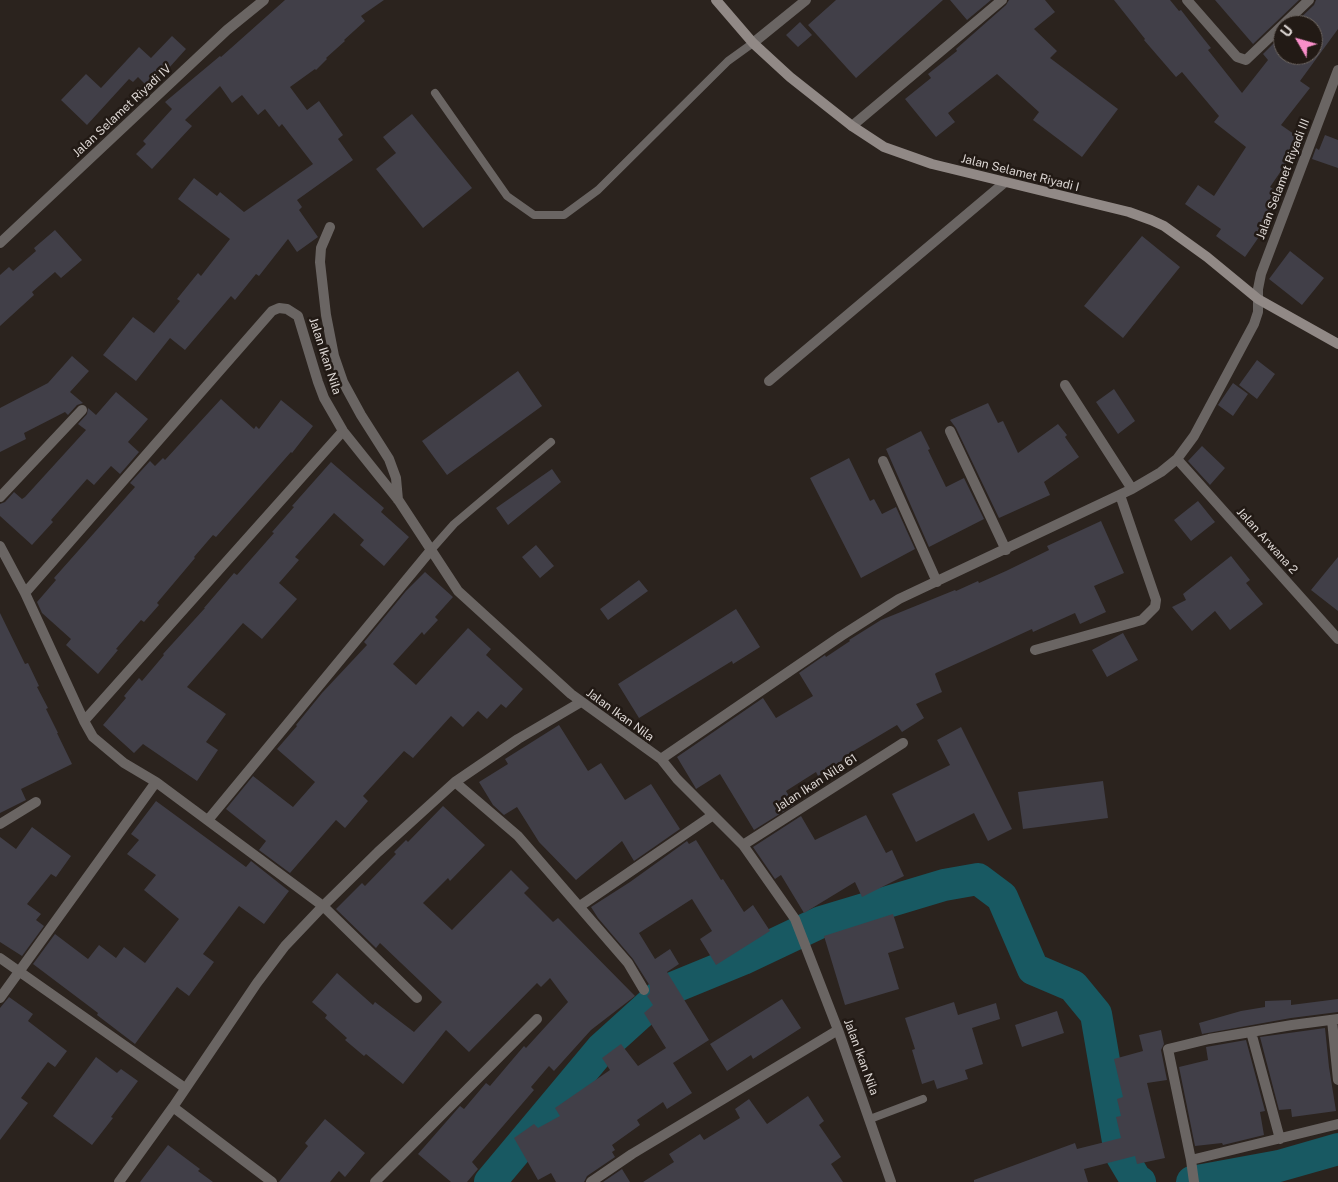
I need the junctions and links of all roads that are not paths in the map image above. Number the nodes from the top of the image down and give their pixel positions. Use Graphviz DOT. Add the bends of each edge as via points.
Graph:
graph roads {
  1 [pos="264,0"];
  2 [pos="716,0"];
  3 [pos="806,0"];
  4 [pos="1002,0"];
  5 [pos="1188,0"];
  6 [pos="1309,0"];
  7 [pos="753,43"];
  8 [pos="1338,70"];
  9 [pos="435,93"];
  10 [pos="852,126"];
  11 [pos="1004,183"];
  12 [pos="330,226"];
  13 [pos="0,243"];
  14 [pos="1258,299"];
  15 [pos="1338,344"];
  16 [pos="769,381"];
  17 [pos="1065,385"];
  18 [pos="82,410"];
  19 [pos="343,431"];
  20 [pos="950,431"];
  21 [pos="551,442"];
  22 [pos="1177,459"];
  23 [pos="883,461"];
  24 [pos="1132,489"];
  25 [pos="1120,495"];
  26 [pos="0,497"];
  27 [pos="399,501"];
  28 [pos="0,546"];
  29 [pos="431,550"];
  30 [pos="1006,550"];
  31 [pos="937,582"];
  32 [pos="25,592"];
  33 [pos="1338,639"];
  34 [pos="1036,650"];
  35 [pos="580,702"];
  36 [pos="84,722"];
  37 [pos="902,743"];
  38 [pos="660,759"];
  39 [pos="156,782"];
  40 [pos="455,782"];
  41 [pos="36,802"];
  42 [pos="713,814"];
  43 [pos="208,820"];
  44 [pos="0,824"];
  45 [pos="743,845"];
  46 [pos="322,906"];
  47 [pos="580,906"];
  48 [pos="0,958"];
  49 [pos="19,972"];
  50 [pos="644,990"];
  51 [pos="0,998"];
  52 [pos="417,998"];
  53 [pos="537,1019"];
  54 [pos="1335,1019"];
  55 [pos="838,1030"];
  56 [pos="1251,1032"];
  57 [pos="1338,1080"];
  58 [pos="186,1088"];
  59 [pos="923,1099"];
  60 [pos="173,1107"];
  61 [pos="870,1119"];
  62 [pos="1338,1124"];
  63 [pos="1280,1139"];
  64 [pos="1193,1169"];
  65 [pos="119,1182"];
  66 [pos="272,1182"];
  67 [pos="375,1182"];
  68 [pos="591,1182"];
  69 [pos="891,1182"];
  1 -- 13 [label="street, Jalan Selamet Riyadi IV" via="227,30"];
  2 -- 7 [label="main road, Jalan Selamet Riyadi I"];
  3 -- 7 [label="street"];
  4 -- 10 [label="street"];
  5 -- 6 [label="street" via="1237,57 1246,60"];
  7 -- 9 [label="lane" via="728,61 598,190 564,215 534,214 507,196"];
  7 -- 10 [label="main road, Jalan Selamet Riyadi I"];
  8 -- 14 [label="street, Jalan Selamet Riyadi III" via="1261,274"];
  10 -- 11 [label="main road, Jalan Selamet Riyadi I" via="884,148"];
  11 -- 14 [label="main road, Jalan Selamet Riyadi I" via="1129,212 1164,226"];
  11 -- 16 [label="street"];
  12 -- 27 [label="street" via="321,248 320,262 334,356 343,382 389,459"];
  14 -- 15 [label="main road, Jalan Selamet Riyadi I"];
  14 -- 22 [label="street, Jalan Selamet Riyadi III" via="1254,324 1194,436"];
  17 -- 24 [label="street"];
  18 -- 26 [label="street"];
  19 -- 27 [label="street, Jalan Ikan Nila"];
  19 -- 32 [label="street, Jalan Ikan Nila" via="324,398 299,318 287,309 272,311"];
  19 -- 36 [label="street"];
  20 -- 30 [label="street"];
  21 -- 29 [label="lane" via="454,524"];
  22 -- 24 [label="street, Jalan Selamet Riyadi III"];
  22 -- 33 [label="street, Jalan Arwana 2"];
  23 -- 31 [label="street"];
  24 -- 25 [label="street, Jalan Selamet Riyadi III"];
  25 -- 30 [label="street, Jalan Selamet Riyadi III"];
  25 -- 34 [label="street" via="1156,600 1155,607 1142,620"];
  27 -- 29 [label="street, Jalan Ikan Nila"];
  28 -- 32 [label="street"];
  29 -- 35 [label="street, Jalan Ikan Nila" via="458,590"];
  29 -- 43 [label="street"];
  30 -- 31 [label="street, Jalan Selamet Riyadi III"];
  31 -- 38 [label="street, Jalan Selamet Riyadi III" via="899,599 841,636"];
  32 -- 36 [label="street"];
  35 -- 38 [label="street, Jalan Ikan Nila"];
  35 -- 40 [label="street"];
  36 -- 39 [label="street" via="93,737 107,750"];
  37 -- 45 [label="street, Jalan Ikan Nila 61"];
  38 -- 42 [label="street, Jalan Ikan Nila"];
  39 -- 43 [label="street"];
  39 -- 49 [label="street"];
  40 -- 46 [label="street"];
  40 -- 47 [label="street" via="518,836"];
  41 -- 44 [label="street"];
  42 -- 45 [label="street, Jalan Ikan Nila"];
  42 -- 47 [label="street"];
  43 -- 46 [label="street"];
  45 -- 55 [label="street, Jalan Ikan Nila" via="795,919"];
  46 -- 52 [label="street"];
  46 -- 58 [label="street" via="257,983"];
  47 -- 50 [label="street" via="628,963"];
  48 -- 49 [label="street"];
  49 -- 51 [label="street"];
  49 -- 58 [label="street"];
  53 -- 67 [label="street"];
  54 -- 56 [label="street"];
  54 -- 57 [label="street"];
  55 -- 61 [label="street, Jalan Ikan Nila"];
  55 -- 68 [label="street"];
  56 -- 63 [label="street"];
  56 -- 64 [label="street" via="1168,1049"];
  58 -- 60 [label="street"];
  59 -- 61 [label="lane"];
  60 -- 65 [label="street"];
  60 -- 66 [label="street"];
  61 -- 69 [label="street, Jalan Ikan Nila"];
  62 -- 63 [label="street"];
  63 -- 64 [label="street"];
}
